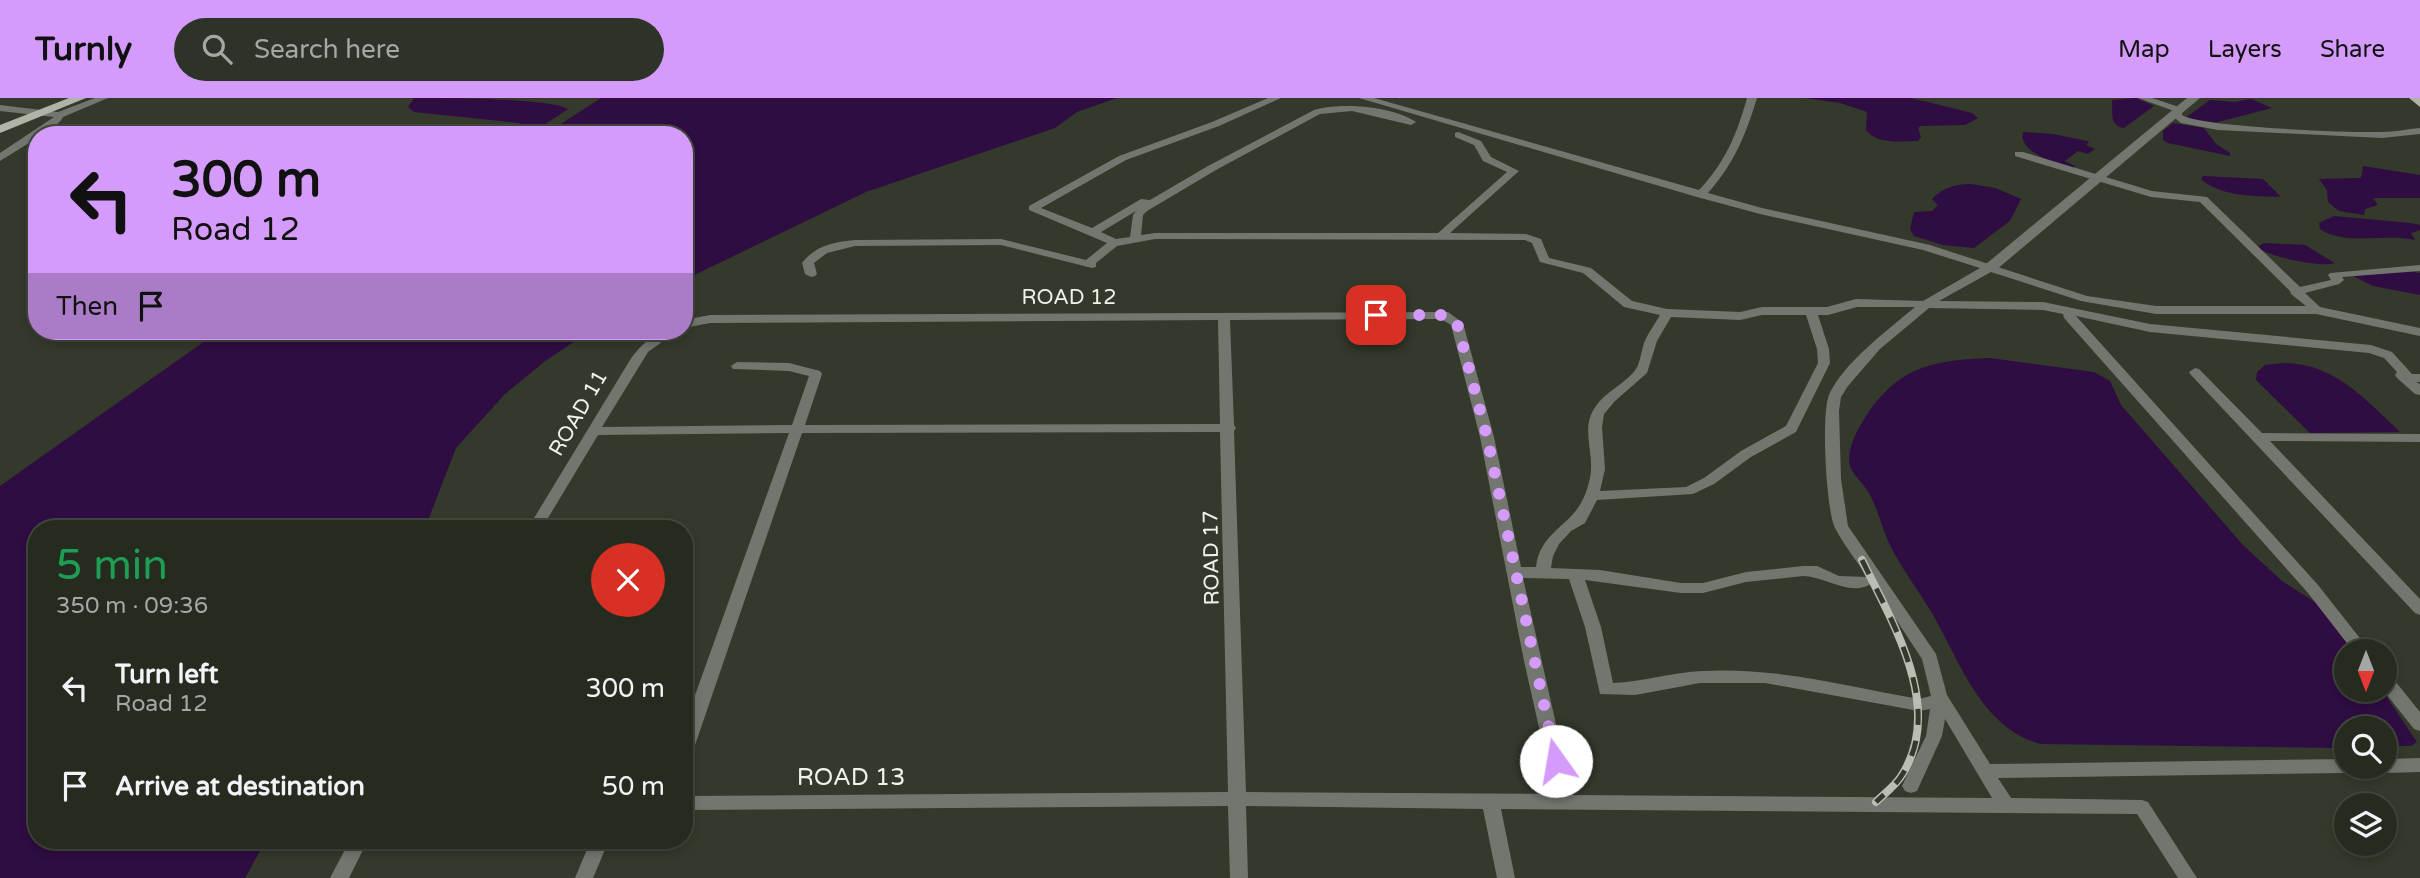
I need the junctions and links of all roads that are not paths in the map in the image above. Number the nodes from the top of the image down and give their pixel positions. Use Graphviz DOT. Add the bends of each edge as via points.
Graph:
graph roads {
  1 [pos="80,98"];
  2 [pos="103,98"];
  3 [pos="1276,98"];
  4 [pos="1334,98"];
  5 [pos="1364,98"];
  6 [pos="1752,98"];
  7 [pos="2143,98"];
  8 [pos="2194,98"];
  9 [pos="2415,98"];
  10 [pos="2420,103"];
  11 [pos="0,108"];
  12 [pos="2179,110"];
  13 [pos="44,112"];
  14 [pos="59,115"];
  15 [pos="48,126"];
  16 [pos="0,129"];
  17 [pos="2420,131"];
  18 [pos="28,139"];
  19 [pos="2019,154"];
  20 [pos="0,158"];
  21 [pos="2096,180"];
  22 [pos="1701,195"];
  23 [pos="1093,232"];
  24 [pos="1135,237"];
  25 [pos="1439,238"];
  26 [pos="1114,243"];
  27 [pos="1991,267"];
  28 [pos="2420,268"];
  29 [pos="811,274"];
  30 [pos="2295,292"];
  31 [pos="1927,303"];
  32 [pos="2316,310"];
  33 [pos="1811,311"];
  34 [pos="2065,312"];
  35 [pos="1667,313"];
  36 [pos="1224,316"];
  37 [pos="693,323"];
  38 [pos="2368,323"];
  39 [pos="2420,332"];
  40 [pos="657,340"];
  41 [pos="2371,349"];
  42 [pos="737,366"];
  43 [pos="2195,372"];
  44 [pos="2420,378"];
  45 [pos="2420,391"];
  46 [pos="1230,428"];
  47 [pos="797,429"];
  48 [pos="595,431"];
  49 [pos="2258,438"];
  50 [pos="2420,438"];
  51 [pos="1592,496"];
  52 [pos="540,520"];
  53 [pos="1516,572"];
  54 [pos="1543,572"];
  55 [pos="1574,574"];
  56 [pos="1865,582"];
  57 [pos="2420,609"];
  58 [pos="2353,639"];
  59 [pos="2398,696"];
  60 [pos="2420,724"];
  61 [pos="693,725"];
  62 [pos="2420,765"];
  63 [pos="2334,766"];
  64 [pos="2397,766"];
  65 [pos="1985,771"];
  66 [pos="1911,786"];
  67 [pos="1237,799"];
  68 [pos="1490,801"];
  69 [pos="1565,802"];
  70 [pos="693,803"];
  71 [pos="2006,806"];
  72 [pos="354,849"];
  73 [pos="596,849"];
  74 [pos="339,878"];
  75 [pos="584,878"];
  76 [pos="1239,878"];
  77 [pos="1506,878"];
  78 [pos="2188,878"];
  1 -- 13 [label="main road"];
  2 -- 14 [label="street"];
  3 -- 23 [label="street" via="1114,164 1033,208"];
  4 -- 23 [label="street" via="1206,163"];
  5 -- 22 [label="street"];
  6 -- 22 [label="street" via="1742,139"];
  7 -- 12 [label="street"];
  8 -- 12 [label="street"];
  9 -- 10 [label="main road"];
  11 -- 13 [label="street"];
  12 -- 17 [label="street" via="2177,116 2185,121 2218,127 2382,135"];
  12 -- 21 [label="street"];
  13 -- 14 [label="street"];
  13 -- 16 [label="main road"];
  14 -- 15 [label="street"];
  18 -- 20 [label="street"];
  19 -- 21 [label="street"];
  21 -- 27 [label="street"];
  21 -- 30 [label="street" via="2151,194 2203,199"];
  22 -- 27 [label="street" via="1887,237"];
  23 -- 26 [label="street"];
  24 -- 25 [label="street"];
  24 -- 25 [label="street" via="1138,215 1162,197 1317,112 1339,107 1472,139 1488,159 1513,169"];
  24 -- 26 [label="street"];
  25 -- 35 [label="street" via="1533,238 1544,260 1587,270 1629,304"];
  26 -- 29 [label="street" via="1090,265 1001,242 855,243 814,255 808,263"];
  27 -- 31 [label="street"];
  27 -- 32 [label="street" via="2046,289 2124,307 2212,312"];
  28 -- 30 [label="street" via="2344,273 2334,275 2335,282"];
  30 -- 32 [label="street"];
  31 -- 33 [label="street" via="1856,303"];
  31 -- 34 [label="street" via="2026,305"];
  31 -- 66 [label="street" via="1876,346 1842,384 1830,430 1841,526 1930,658 1940,699 1934,736"];
  32 -- 38 [label="street"];
  33 -- 35 [label="street" via="1727,316"];
  33 -- 51 [label="street" via="1824,363 1791,429 1688,491"];
  34 -- 41 [label="street" via="2150,328"];
  34 -- 58 [label="street"];
  35 -- 51 [label="street" via="1640,373 1598,414 1598,470"];
  36 -- 37 [label="street, ROAD 12"];
  36 -- 46 [label="street, ROAD 17"];
  36 -- 53 [label="street, ROAD 12" via="1453,318 1487,437"];
  38 -- 39 [label="street"];
  38 -- 41 [label="street"];
  40 -- 48 [label="street, ROAD 11" via="643,349"];
  41 -- 44 [label="street" via="2388,355 2407,377"];
  41 -- 45 [label="street"];
  42 -- 47 [label="street" via="789,367 817,374"];
  43 -- 49 [label="street"];
  46 -- 47 [label="street"];
  46 -- 67 [label="street, ROAD 17"];
  47 -- 48 [label="street"];
  47 -- 61 [label="street"];
  48 -- 52 [label="street, ROAD 11"];
  49 -- 50 [label="street"];
  49 -- 57 [label="street"];
  51 -- 54 [label="street" via="1580,520 1569,524 1548,548"];
  53 -- 54 [label="street"];
  53 -- 69 [label="street"];
  54 -- 55 [label="street"];
  55 -- 56 [label="street" via="1681,588 1802,570 1837,581"];
  55 -- 65 [label="street" via="1593,627 1606,690 1700,677 1765,677 1919,705 1942,700"];
  59 -- 60 [label="street"];
  62 -- 64 [label="street"];
  63 -- 65 [label="street"];
  65 -- 71 [label="street"];
  67 -- 68 [label="street, ROAD 13"];
  67 -- 70 [label="street, ROAD 13"];
  67 -- 76 [label="street, ROAD 17"];
  68 -- 69 [label="street, ROAD 13"];
  68 -- 77 [label="street"];
  69 -- 71 [label="street, ROAD 13"];
  71 -- 78 [label="street, ROAD 13" via="2143,807"];
  72 -- 74 [label="street"];
  73 -- 75 [label="street"];
}
